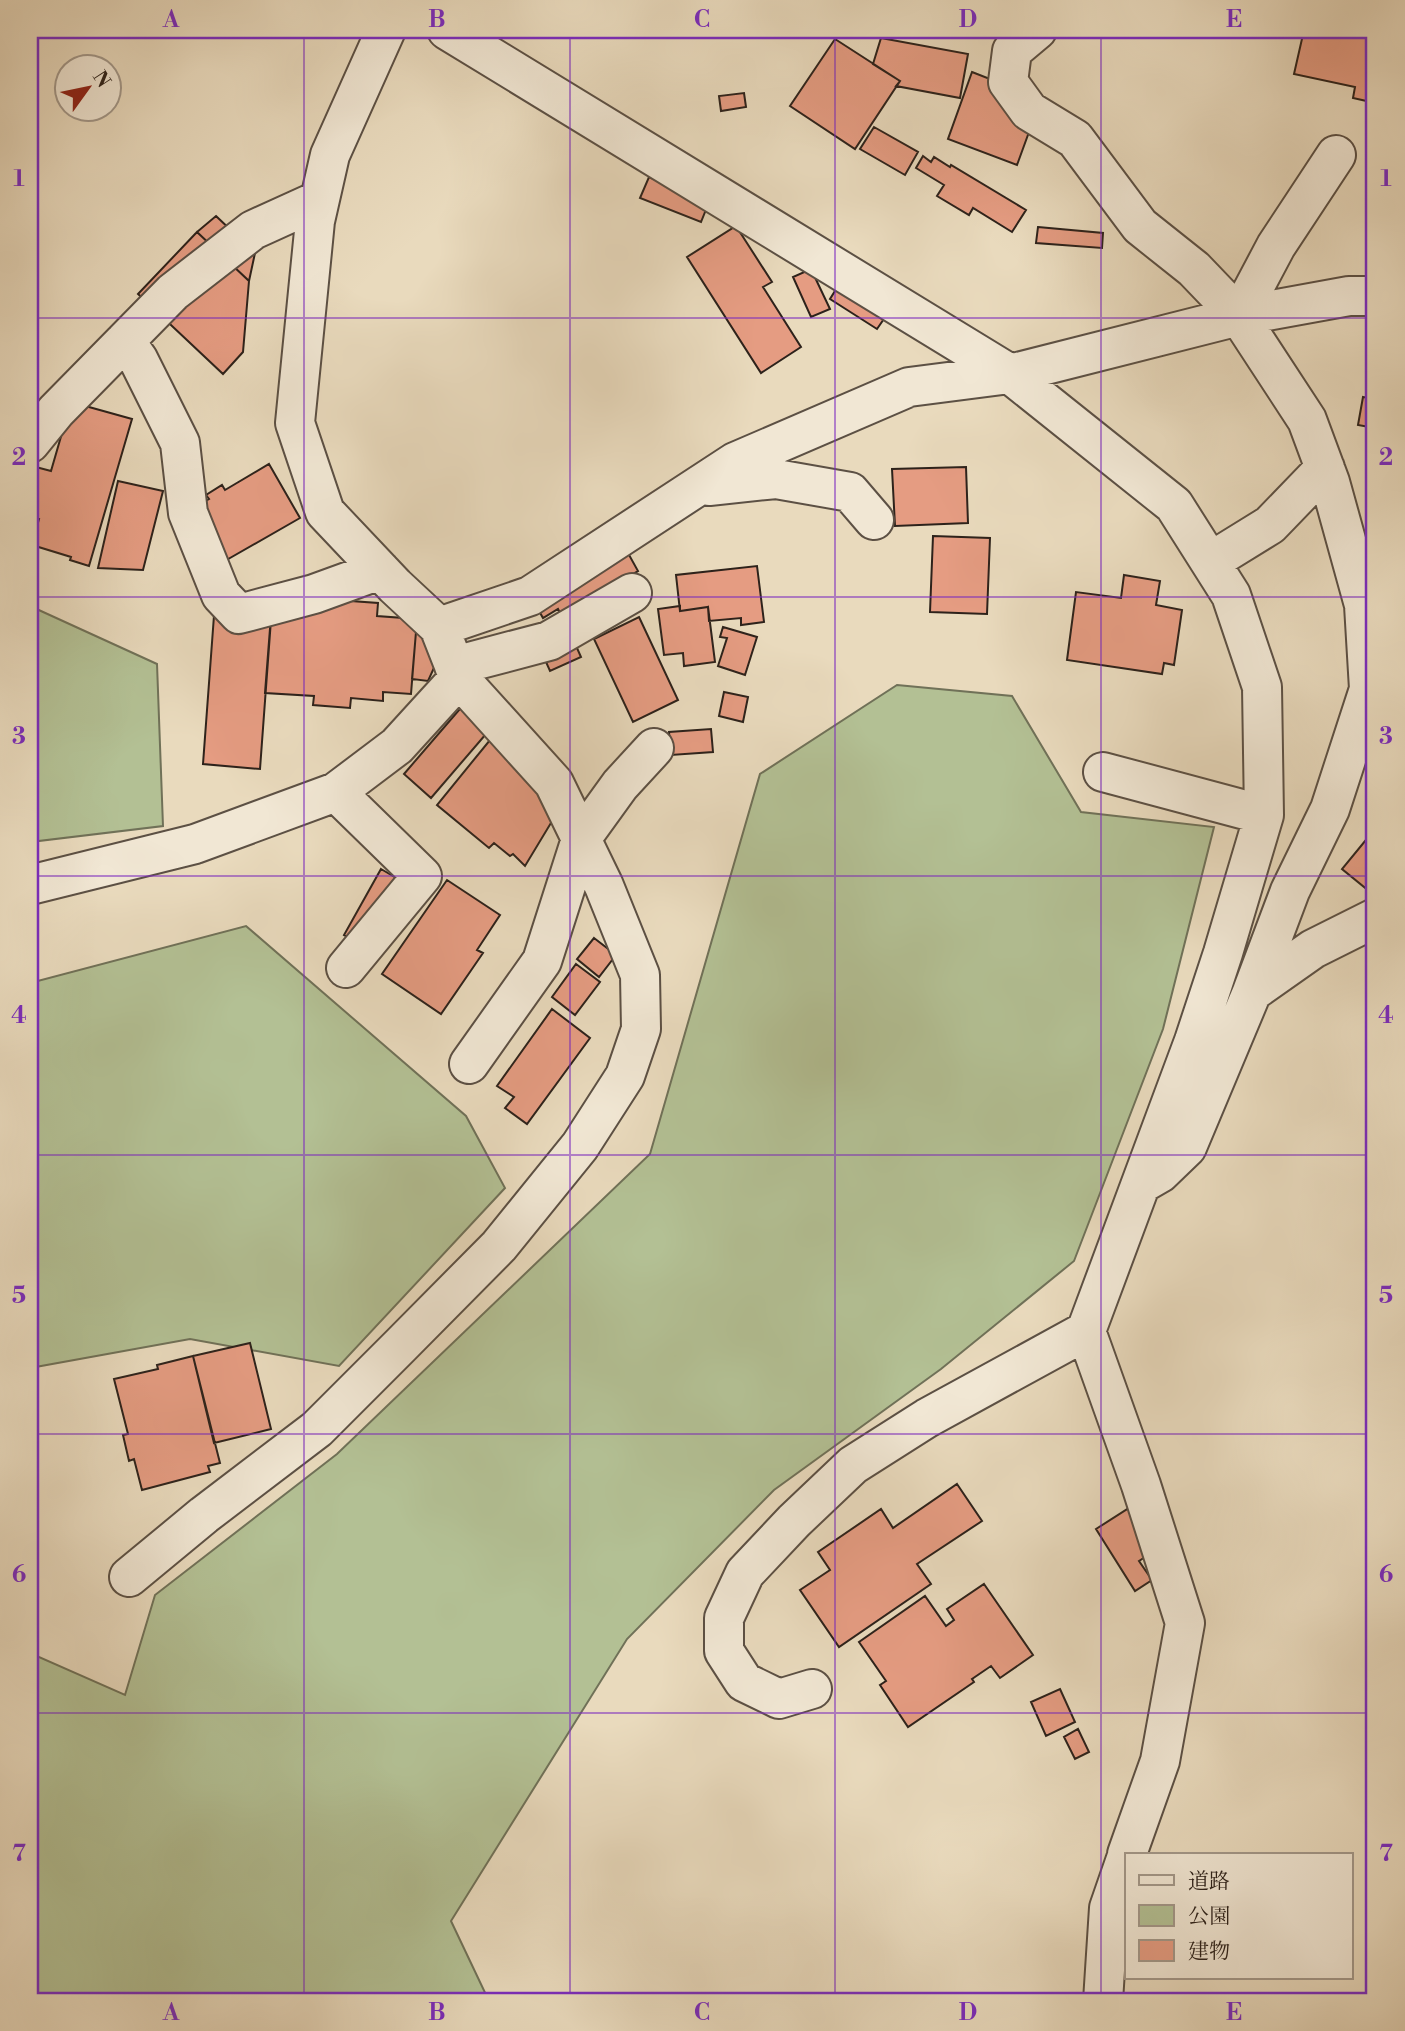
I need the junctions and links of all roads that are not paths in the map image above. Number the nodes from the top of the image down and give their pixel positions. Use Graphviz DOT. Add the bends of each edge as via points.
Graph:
graph roads {
  1 [pos="386,30"];
  2 [pos="447,30"];
  3 [pos="1037,30"];
  4 [pos="1336,155"];
  5 [pos="319,200"];
  6 [pos="1375,296"];
  7 [pos="1239,316"];
  8 [pos="125,341"];
  9 [pos="1010,374"];
  10 [pos="30,443"];
  11 [pos="1325,468"];
  12 [pos="696,487"];
  13 [pos="874,520"];
  14 [pos="1210,562"];
  15 [pos="380,570"];
  16 [pos="632,593"];
  17 [pos="439,627"];
  18 [pos="457,672"];
  19 [pos="654,748"];
  20 [pos="1103,772"];
  21 [pos="337,792"];
  22 [pos="1264,815"];
  23 [pos="581,839"];
  24 [pos="30,885"];
  25 [pos="1375,918"];
  26 [pos="346,968"];
  27 [pos="1252,992"];
  28 [pos="469,1064"];
  29 [pos="1141,1184"];
  30 [pos="1086,1331"];
  31 [pos="129,1577"];
  32 [pos="812,1689"];
  33 [pos="1128,1853"];
  34 [pos="1125,1861"];
  35 [pos="1103,2001"];
  1 -- 5 [label="street" via="330,155"];
  2 -- 9 [label="street"];
  3 -- 7 [label="street" via="1012,51 1008,82 1029,111 1075,139 1140,226 1194,269"];
  4 -- 7 [label="street" via="1276,246"];
  5 -- 8 [label="street" via="253,230 173,292"];
  5 -- 15 [label="street" via="295,423 325,512"];
  6 -- 7 [label="street" via="1349,296"];
  7 -- 9 [label="street"];
  7 -- 11 [label="street" via="1307,420"];
  8 -- 10 [label="street"];
  8 -- 15 [label="street" via="180,443 188,513 221,594 239,614"];
  9 -- 12 [label="street" via="909,387 735,462"];
  9 -- 14 [label="street" via="1174,505"];
  11 -- 14 [label="street" via="1270,525"];
  11 -- 27 [label="street" via="1364,605 1369,689 1330,809 1290,891"];
  12 -- 13 [label="street" via="776,479 850,492"];
  12 -- 17 [label="street" via="530,596"];
  14 -- 22 [label="street" via="1231,596 1262,687"];
  15 -- 17 [label="street"];
  16 -- 18 [label="street" via="550,640"];
  17 -- 18 [label="street"];
  18 -- 21 [label="street" via="397,746"];
  18 -- 23 [label="street" via="554,783"];
  19 -- 23 [label="street"];
  20 -- 22 [label="street"];
  21 -- 24 [label="street" via="195,844"];
  21 -- 26 [label="street" via="422,876"];
  22 -- 29 [label="street" via="1223,953"];
  23 -- 28 [label="street" via="542,961"];
  23 -- 31 [label="street" via="640,975 641,1029 625,1076 580,1146 499,1246 436,1310 317,1429"];
  25 -- 27 [label="street" via="1313,949"];
  27 -- 29 [label="street" via="1187,1147"];
  29 -- 30 [label="street"];
  30 -- 32 [label="street" via="927,1418 853,1465 745,1573 724,1618 724,1651 744,1682 779,1699"];
  30 -- 33 [label="street" via="1185,1623 1160,1761"];
  34 -- 35 [label="street" via="1108,1908"];
}
